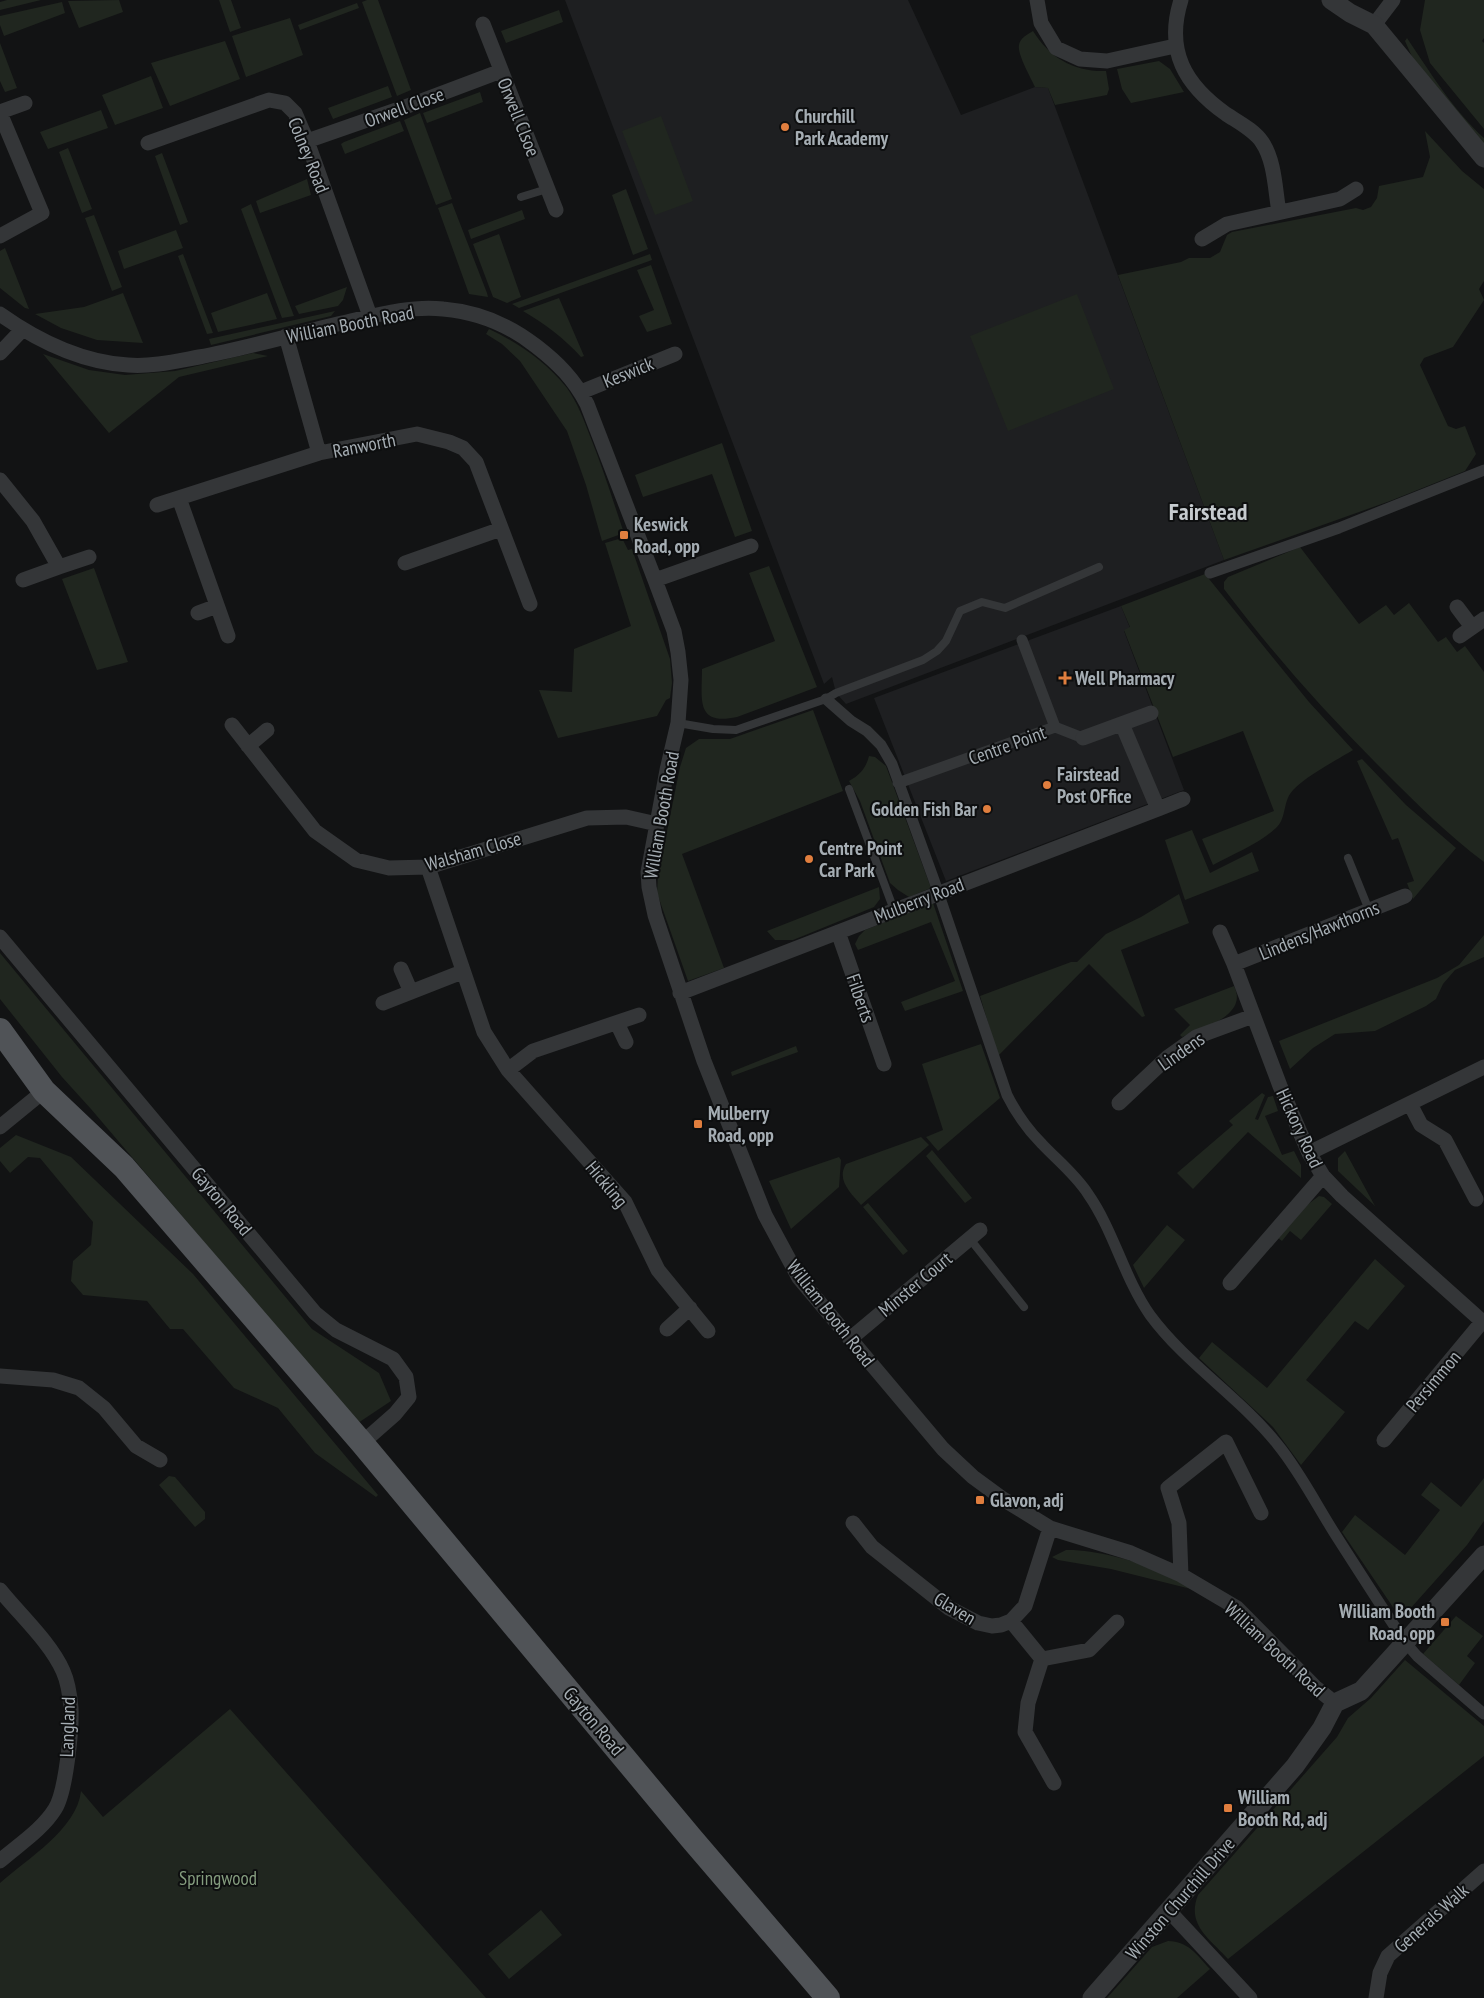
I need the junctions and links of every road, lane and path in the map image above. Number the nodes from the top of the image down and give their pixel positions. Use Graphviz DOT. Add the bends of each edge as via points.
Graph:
graph roads {
  1 [pos="1036,0"];
  2 [pos="1181,0"];
  3 [pos="1331,0"];
  4 [pos="1393,0"];
  5 [pos="483,24"];
  6 [pos="1374,25"];
  7 [pos="1175,46"];
  8 [pos="501,71"];
  9 [pos="25,103"];
  10 [pos="0,112"];
  11 [pos="307,141"];
  12 [pos="148,144"];
  13 [pos="1484,158"];
  14 [pos="548,189"];
  15 [pos="1356,189"];
  16 [pos="521,197"];
  17 [pos="556,210"];
  18 [pos="1279,212"];
  19 [pos="0,236"];
  20 [pos="1202,239"];
  21 [pos="0,314"];
  22 [pos="370,316"];
  23 [pos="22,330"];
  24 [pos="286,336"];
  25 [pos="0,353"];
  26 [pos="675,354"];
  27 [pos="581,392"];
  28 [pos="320,453"];
  29 [pos="1484,470"];
  30 [pos="0,480"];
  31 [pos="179,498"];
  32 [pos="157,504"];
  33 [pos="502,529"];
  34 [pos="751,546"];
  35 [pos="89,557"];
  36 [pos="405,563"];
  37 [pos="59,567"];
  38 [pos="1099,567"];
  39 [pos="1210,572"];
  40 [pos="23,580"];
  41 [pos="655,580"];
  42 [pos="530,604"];
  43 [pos="217,606"];
  44 [pos="1457,607"];
  45 [pos="198,613"];
  46 [pos="1472,627"];
  47 [pos="228,636"];
  48 [pos="1022,640"];
  49 [pos="826,699"];
  50 [pos="1151,713"];
  51 [pos="678,723"];
  52 [pos="1122,724"];
  53 [pos="232,725"];
  54 [pos="1055,727"];
  55 [pos="267,730"];
  56 [pos="1083,738"];
  57 [pos="248,746"];
  58 [pos="898,783"];
  59 [pos="849,789"];
  60 [pos="1183,799"];
  61 [pos="1158,809"];
  62 [pos="657,824"];
  63 [pos="1348,858"];
  64 [pos="428,867"];
  65 [pos="938,893"];
  66 [pos="1405,896"];
  67 [pos="894,910"];
  68 [pos="1369,910"];
  69 [pos="838,932"];
  70 [pos="1220,932"];
  71 [pos="0,937"];
  72 [pos="1234,964"];
  73 [pos="400,969"];
  74 [pos="462,972"];
  75 [pos="411,992"];
  76 [pos="680,993"];
  77 [pos="383,1003"];
  78 [pos="639,1015"];
  79 [pos="1253,1016"];
  80 [pos="617,1023"];
  81 [pos="0,1030"];
  82 [pos="626,1042"];
  83 [pos="884,1064"];
  84 [pos="1484,1068"];
  85 [pos="508,1070"];
  86 [pos="44,1091"];
  87 [pos="1119,1103"];
  88 [pos="1410,1104"];
  89 [pos="0,1127"];
  90 [pos="1309,1153"];
  91 [pos="1323,1176"];
  92 [pos="1476,1199"];
  93 [pos="975,1234"];
  94 [pos="1230,1283"];
  95 [pos="1024,1307"];
  96 [pos="690,1308"];
  97 [pos="1483,1322"];
  98 [pos="667,1329"];
  99 [pos="708,1331"];
  100 [pos="850,1339"];
  101 [pos="0,1376"];
  102 [pos="1384,1440"];
  103 [pos="362,1443"];
  104 [pos="160,1460"];
  105 [pos="1261,1512"];
  106 [pos="853,1522"];
  107 [pos="1050,1528"];
  108 [pos="1484,1555"];
  109 [pos="1181,1575"];
  110 [pos="0,1590"];
  111 [pos="1011,1621"];
  112 [pos="1117,1622"];
  113 [pos="1405,1642"];
  114 [pos="1042,1658"];
  115 [pos="1335,1703"];
  116 [pos="1484,1714"];
  117 [pos="1054,1783"];
  118 [pos="0,1861"];
  119 [pos="1484,1870"];
  120 [pos="1169,1911"];
  121 [pos="828,1998"];
  122 [pos="1092,1998"];
  123 [pos="1250,1998"];
  124 [pos="1376,1998"];
  1 -- 7 [label="street" via="1041,23 1056,48 1080,59 1107,60"];
  2 -- 7 [label="street"];
  3 -- 6 [label="street"];
  4 -- 6 [label="street"];
  5 -- 8 [label="street, Orwell Clsoe"];
  6 -- 13 [label="street"];
  7 -- 18 [label="street" via="1195,87 1262,141 1270,156"];
  8 -- 11 [label="street, Orwell Close"];
  8 -- 14 [label="street, Orwell Clsoe"];
  9 -- 10 [label="street"];
  10 -- 19 [label="street" via="42,213"];
  11 -- 12 [label="street, Colney Road" via="295,113 285,103 268,100"];
  11 -- 22 [label="street, Colney Road"];
  14 -- 16 [label="lane"];
  14 -- 17 [label="street, Orwell Clsoe"];
  15 -- 18 [label="street" via="1340,199"];
  18 -- 20 [label="street" via="1227,224"];
  21 -- 23 [label="street, William Booth Road"];
  22 -- 24 [label="street, William Booth Road"];
  22 -- 27 [label="street, William Booth Road" via="441,308 497,321 556,361"];
  23 -- 24 [label="street, William Booth Road" via="91,359 129,365 180,361"];
  23 -- 25 [label="street"];
  24 -- 28 [label="street"];
  26 -- 27 [label="street, Keswick"];
  27 -- 41 [label="street, William Booth Road"];
  28 -- 31 [label="street, Ranworth"];
  28 -- 33 [label="street, Ranworth" via="418,434 449,442 463,448 476,462"];
  29 -- 39 [label="street" via="1339,528"];
  30 -- 37 [label="street" via="32,520"];
  31 -- 32 [label="street, Ranworth"];
  31 -- 43 [label="street"];
  33 -- 36 [label="street"];
  33 -- 42 [label="street, Ranworth"];
  34 -- 41 [label="street"];
  35 -- 37 [label="street"];
  37 -- 40 [label="street"];
  38 -- 49 [label="lane" via="1005,608 982,602 960,611 938,651"];
  41 -- 51 [label="street, William Booth Road" via="674,631 678,652 681,680"];
  43 -- 45 [label="street"];
  43 -- 47 [label="street"];
  44 -- 46 [label="street"];
  48 -- 54 [label="street, Centre Point"];
  49 -- 51 [label="lane" via="736,730"];
  49 -- 58 [label="street" via="881,745"];
  50 -- 52 [label="street"];
  51 -- 62 [label="street, William Booth Road"];
  52 -- 56 [label="street"];
  52 -- 61 [label="street"];
  53 -- 57 [label="street, Walsham Close"];
  54 -- 56 [label="street"];
  54 -- 58 [label="street, Centre Point"];
  55 -- 57 [label="street"];
  57 -- 64 [label="street, Walsham Close" via="315,831 356,860 389,868"];
  58 -- 65 [label="street"];
  59 -- 67 [label="lane"];
  60 -- 61 [label="street, Mulberry Road"];
  61 -- 65 [label="street, Mulberry Road"];
  62 -- 64 [label="street, Walsham Close" via="626,817 587,818"];
  62 -- 76 [label="street, William Booth Road" via="648,872 649,887"];
  63 -- 68 [label="lane"];
  64 -- 74 [label="street, Hickling"];
  65 -- 67 [label="street, Mulberry Road"];
  65 -- 113 [label="street" via="1013,1108 1026,1127 1088,1192 1150,1315 1170,1339 1246,1410 1298,1472"];
  66 -- 68 [label="street, Lindens/Hawthorns"];
  67 -- 69 [label="street, Mulberry Road"];
  68 -- 72 [label="street, Lindens/Hawthorns"];
  69 -- 76 [label="street, Mulberry Road"];
  69 -- 83 [label="street, Filberts"];
  70 -- 72 [label="street, Hickory Road"];
  71 -- 103 [label="street, Gayton Road" via="315,1313 336,1330 393,1359 406,1377 409,1397 396,1414"];
  72 -- 79 [label="street, Hickory Road"];
  73 -- 75 [label="street"];
  74 -- 75 [label="street"];
  74 -- 85 [label="street, Hickling" via="484,1032"];
  75 -- 77 [label="street"];
  76 -- 100 [label="street, William Booth Road" via="765,1215 798,1278"];
  78 -- 80 [label="street"];
  79 -- 87 [label="street, Lindens" via="1196,1037 1168,1057"];
  79 -- 90 [label="street, Hickory Road"];
  80 -- 82 [label="street"];
  80 -- 85 [label="street" via="533,1051"];
  81 -- 86 [label="main road, Gayton Road"];
  84 -- 88 [label="street"];
  85 -- 96 [label="street, Hickling" via="625,1202 658,1270"];
  86 -- 89 [label="street"];
  86 -- 103 [label="main road, Gayton Road" via="124,1167"];
  88 -- 90 [label="street"];
  88 -- 92 [label="street" via="1421,1125 1444,1140"];
  90 -- 91 [label="street, Hickory Road"];
  91 -- 94 [label="street"];
  91 -- 97 [label="street, Hickory Road"];
  93 -- 95 [label="lane"];
  93 -- 100 [label="street, Minster Court"];
  96 -- 98 [label="street"];
  96 -- 99 [label="street, Hickling"];
  97 -- 102 [label="street, Persimmon"];
  100 -- 107 [label="street, William Booth Road" via="943,1449 973,1477"];
  101 -- 104 [label="street" via="53,1380 79,1388 104,1408 136,1446"];
  103 -- 121 [label="main road, Gayton Road"];
  105 -- 109 [label="street" via="1226,1442 1168,1488 1178,1523"];
  106 -- 111 [label="street, Glaven" via="872,1547 949,1608 978,1623 992,1626"];
  107 -- 109 [label="street, William Booth Road" via="1131,1553"];
  107 -- 111 [label="street" via="1025,1606"];
  108 -- 113 [label="street"];
  109 -- 115 [label="street, William Booth Road" via="1237,1608"];
  110 -- 118 [label="street, Langland" via="51,1652 63,1672 71,1710 64,1788 56,1809"];
  111 -- 114 [label="street"];
  112 -- 114 [label="street" via="1089,1650"];
  113 -- 115 [label="street" via="1361,1691"];
  113 -- 116 [label="street"];
  114 -- 117 [label="street" via="1028,1703 1024,1732"];
  115 -- 120 [label="street, Winston Churchill Drive" via="1296,1766"];
  119 -- 124 [label="street, Generals Walk" via="1388,1956 1380,1973"];
  120 -- 122 [label="street, Winston Churchill Drive"];
  120 -- 123 [label="street"];
}
